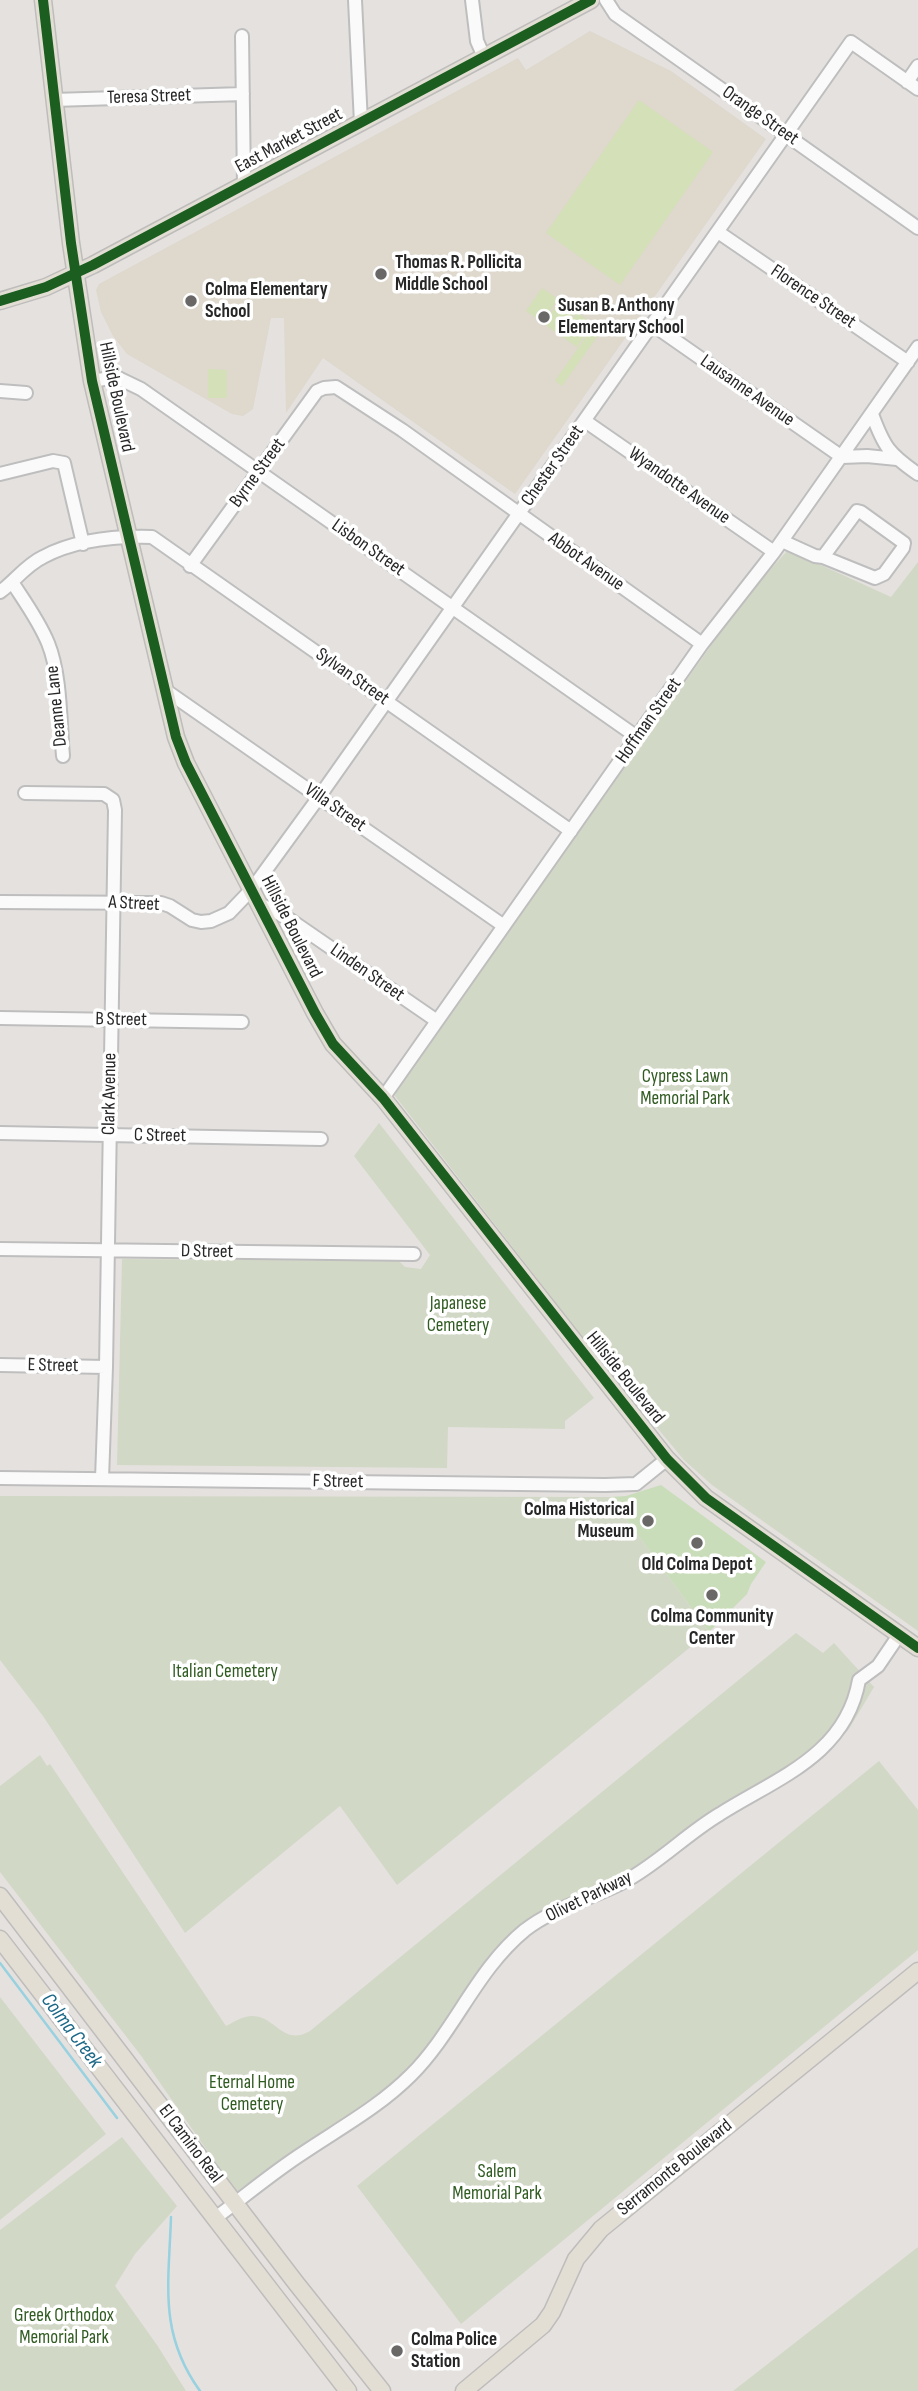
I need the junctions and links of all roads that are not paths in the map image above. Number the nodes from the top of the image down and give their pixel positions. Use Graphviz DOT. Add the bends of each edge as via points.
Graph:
graph roads {
  1 [pos="43,0"];
  2 [pos="355,0"];
  3 [pos="472,0"];
  4 [pos="591,0"];
  5 [pos="606,0"];
  6 [pos="242,36"];
  7 [pos="484,57"];
  8 [pos="918,66"];
  9 [pos="913,85"];
  10 [pos="243,94"];
  11 [pos="54,100"];
  12 [pos="361,123"];
  13 [pos="786,135"];
  14 [pos="244,185"];
  15 [pos="918,228"];
  16 [pos="718,232"];
  17 [pos="76,274"];
  18 [pos="0,301"];
  19 [pos="653,324"];
  20 [pos="918,347"];
  21 [pos="908,362"];
  22 [pos="93,381"];
  23 [pos="330,387"];
  24 [pos="0,391"];
  25 [pos="26,393"];
  26 [pos="872,414"];
  27 [pos="585,421"];
  28 [pos="842,457"];
  29 [pos="897,459"];
  30 [pos="259,471"];
  31 [pos="0,474"];
  32 [pos="918,474"];
  33 [pos="519,514"];
  34 [pos="129,536"];
  35 [pos="83,544"];
  36 [pos="778,546"];
  37 [pos="822,557"];
  38 [pos="190,566"];
  39 [pos="12,582"];
  40 [pos="0,592"];
  41 [pos="453,608"];
  42 [pos="702,644"];
  43 [pos="165,690"];
  44 [pos="387,701"];
  45 [pos="637,737"];
  46 [pos="63,756"];
  47 [pos="25,793"];
  48 [pos="319,797"];
  49 [pos="571,831"];
  50 [pos="256,897"];
  51 [pos="0,902"];
  52 [pos="114,902"];
  53 [pos="504,926"];
  54 [pos="0,1018"];
  55 [pos="111,1020"];
  56 [pos="437,1021"];
  57 [pos="242,1022"];
  58 [pos="383,1098"];
  59 [pos="0,1133"];
  60 [pos="109,1135"];
  61 [pos="321,1139"];
  62 [pos="0,1249"];
  63 [pos="107,1251"];
  64 [pos="414,1254"];
  65 [pos="0,1365"];
  66 [pos="106,1367"];
  67 [pos="667,1458"];
  68 [pos="0,1478"];
  69 [pos="102,1479"];
  70 [pos="899,1635"];
  71 [pos="918,1648"];
  72 [pos="0,1896"];
  73 [pos="0,1939"];
  74 [pos="918,1971"];
  75 [pos="235,2203"];
  76 [pos="214,2219"];
  77 [pos="348,2391"];
  78 [pos="382,2391"];
  79 [pos="464,2391"];
  1 -- 11 [label="main road, Hillside Boulevard"];
  2 -- 12 [label="street"];
  3 -- 7 [label="street" via="477,41"];
  4 -- 7 [label="main road, East Market Street"];
  5 -- 13 [label="street, Orange Street" via="615,14"];
  6 -- 10 [label="street"];
  7 -- 12 [label="main road, East Market Street"];
  8 -- 9 [label="street"];
  9 -- 13 [label="street, Chester Street" via="852,43"];
  10 -- 11 [label="street, Teresa Street"];
  10 -- 14 [label="street"];
  11 -- 17 [label="main road, Hillside Boulevard"];
  12 -- 14 [label="main road, East Market Street"];
  13 -- 15 [label="street, Orange Street"];
  13 -- 16 [label="street, Chester Street"];
  14 -- 17 [label="main road, East Market Street"];
  16 -- 19 [label="street, Chester Street"];
  16 -- 21 [label="street, Florence Street"];
  17 -- 18 [label="main road, East Market Street"];
  17 -- 22 [label="main road, Hillside Boulevard"];
  19 -- 27 [label="street, Chester Street"];
  19 -- 28 [label="street, Lausanne Avenue"];
  20 -- 21 [label="street, Hoffman Street"];
  21 -- 26 [label="street, Hoffman Street"];
  22 -- 30 [label="street, Lisbon Street" via="122,378"];
  22 -- 34 [label="main road, Hillside Boulevard"];
  23 -- 30 [label="street, Byrne Street" via="317,391"];
  23 -- 33 [label="street, Abbot Avenue" via="341,389"];
  24 -- 25 [label="street"];
  26 -- 28 [label="street, Hoffman Street"];
  26 -- 29 [label="street" via="884,445"];
  27 -- 33 [label="street, Chester Street"];
  27 -- 36 [label="street, Wyandotte Avenue"];
  28 -- 29 [label="street"];
  28 -- 36 [label="street, Hoffman Street"];
  29 -- 32 [label="street"];
  30 -- 38 [label="street, Byrne Street"];
  30 -- 41 [label="street, Lisbon Street"];
  31 -- 35 [label="street" via="53,461 64,463"];
  33 -- 41 [label="street, Chester Street"];
  33 -- 42 [label="street, Abbot Avenue"];
  34 -- 35 [label="street"];
  34 -- 38 [label="street, Sylvan Street" via="152,537"];
  34 -- 43 [label="main road, Hillside Boulevard"];
  35 -- 39 [label="street" via="42,557"];
  36 -- 37 [label="street, Wyandotte Avenue"];
  36 -- 42 [label="street, Hoffman Street"];
  37 -- 37 [label="street, Wyandotte Avenue" via="879,578 904,543 857,511"];
  38 -- 44 [label="street, Sylvan Street"];
  39 -- 40 [label="street"];
  39 -- 46 [label="street, Deanne Lane" via="49,646"];
  41 -- 44 [label="street, Chester Street"];
  41 -- 45 [label="street, Lisbon Street"];
  42 -- 45 [label="street, Hoffman Street"];
  43 -- 48 [label="street, Villa Street"];
  43 -- 50 [label="main road, Hillside Boulevard" via="186,763"];
  44 -- 48 [label="street, Chester Street"];
  44 -- 49 [label="street, Sylvan Street"];
  45 -- 49 [label="street, Hoffman Street"];
  47 -- 52 [label="street, Clark Avenue" via="104,794 113,800"];
  48 -- 50 [label="street, Chester Street"];
  48 -- 53 [label="street, Villa Street"];
  49 -- 53 [label="street, Hoffman Street"];
  50 -- 52 [label="street, A Street" via="211,921 191,920 160,903"];
  50 -- 56 [label="street, Linden Street"];
  50 -- 58 [label="main road, Hillside Boulevard" via="333,1044"];
  51 -- 52 [label="street, A Street"];
  52 -- 55 [label="street, Clark Avenue"];
  53 -- 56 [label="street, Hoffman Street"];
  54 -- 55 [label="street, B Street"];
  55 -- 57 [label="street, B Street"];
  55 -- 60 [label="street, Clark Avenue"];
  56 -- 58 [label="street, Hoffman Street"];
  58 -- 67 [label="main road, Hillside Boulevard"];
  59 -- 60 [label="street, C Street"];
  60 -- 61 [label="street, C Street"];
  60 -- 63 [label="street, Clark Avenue"];
  62 -- 63 [label="street, D Street"];
  63 -- 64 [label="street, D Street"];
  63 -- 66 [label="street, Clark Avenue"];
  65 -- 66 [label="street, E Street"];
  66 -- 69 [label="street, Clark Avenue"];
  67 -- 69 [label="street, F Street" via="636,1484 605,1486"];
  67 -- 70 [label="main road, Hillside Boulevard" via="706,1498"];
  68 -- 69 [label="street, F Street"];
  70 -- 71 [label="main road, Hillside Boulevard"];
  70 -- 75 [label="street, Olivet Parkway" via="878,1666 859,1680 848,1718 810,1759 717,1815 632,1877 546,1916 525,1931 489,1967 411,2075 377,2105"];
  72 -- 75 [label="main road, El Camino Real"];
  73 -- 76 [label="main road, El Camino Real"];
  74 -- 79 [label="main road, Serramonte Boulevard" via="601,2229 576,2259 543,2325"];
  75 -- 76 [label="street, Olivet Parkway"];
  75 -- 78 [label="main road, El Camino Real"];
  76 -- 77 [label="main road, El Camino Real"];
}
